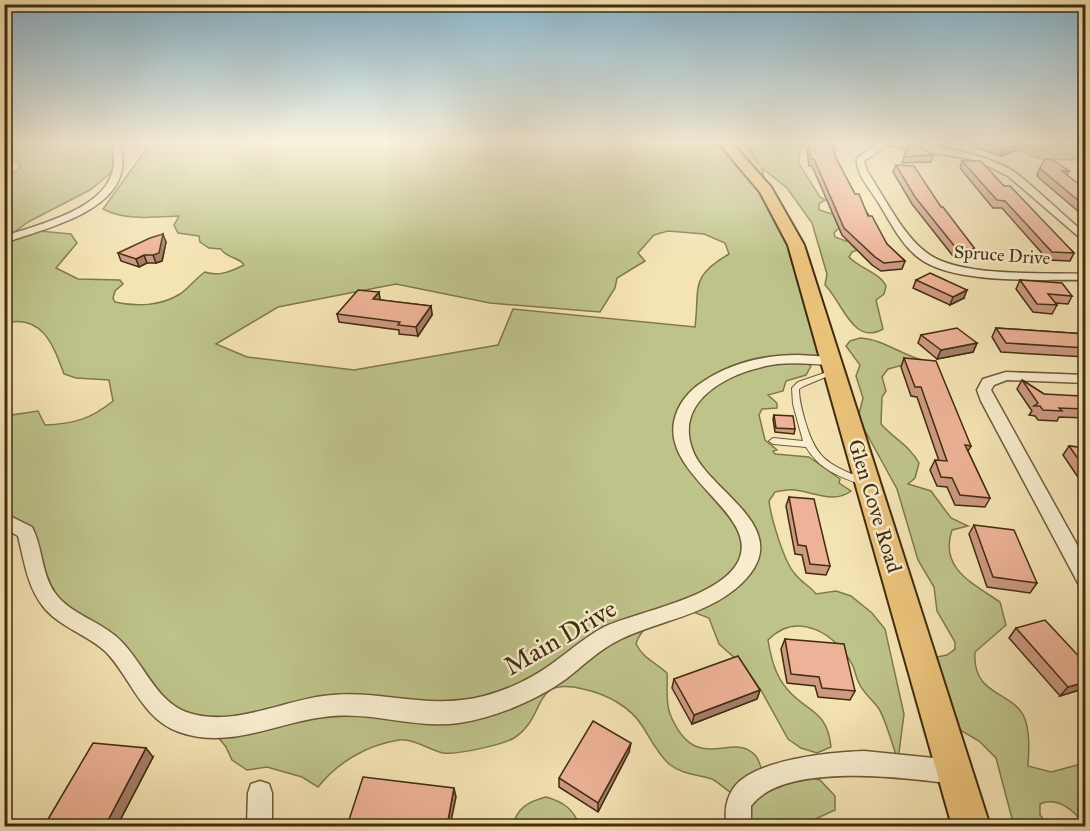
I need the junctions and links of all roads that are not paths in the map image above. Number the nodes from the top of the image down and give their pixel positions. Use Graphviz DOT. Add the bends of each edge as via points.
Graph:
graph roads {
  1 [pos="112,180"];
  2 [pos="757,180"];
  3 [pos="764,180"];
  4 [pos="870,180"];
  5 [pos="1018,180"];
  6 [pos="766,190"];
  7 [pos="1080,232"];
  8 [pos="7,238"];
  9 [pos="1086,240"];
  10 [pos="4,251"];
  11 [pos="1086,277"];
  12 [pos="833,366"];
  13 [pos="1086,379"];
  14 [pos="773,441"];
  15 [pos="806,444"];
  16 [pos="868,484"];
  17 [pos="4,519"];
  18 [pos="1086,579"];
  19 [pos="954,772"];
  20 [pos="260,793"];
  21 [pos="260,826"];
  22 [pos="739,826"];
  23 [pos="971,826"];
  1 -- 8 [label="street" via="101,197 68,215"];
  2 -- 6 [label="main road, Glen Cove Road"];
  3 -- 6 [label="main road, Glen Cove Road"];
  4 -- 11 [label="street, Spruce Drive" via="915,248 944,267 968,272"];
  5 -- 7 [label="street"];
  6 -- 12 [label="main road, Glen Cove Road" via="796,244"];
  7 -- 9 [label="street"];
  8 -- 10 [label="street" via="12,242"];
  12 -- 15 [label="lane" via="796,388"];
  12 -- 16 [label="main road, Glen Cove Road"];
  12 -- 17 [label="street, Main Drive" via="790,359 751,365 718,378 687,403 681,418 684,448 696,470 745,525 751,542 749,557 739,575 717,593 609,635 547,680 499,702 455,713 342,704 227,728 178,721 146,692 113,646 51,604 32,563 26,532"];
  13 -- 18 [label="street" via="1006,376 988,382 984,390"];
  14 -- 15 [label="lane"];
  15 -- 16 [label="lane" via="828,467"];
  16 -- 19 [label="main road, Glen Cove Road"];
  19 -- 22 [label="street" via="852,762 799,769 751,788 741,797"];
  19 -- 23 [label="main road, Glen Cove Road"];
  20 -- 21 [label="street"];
}
